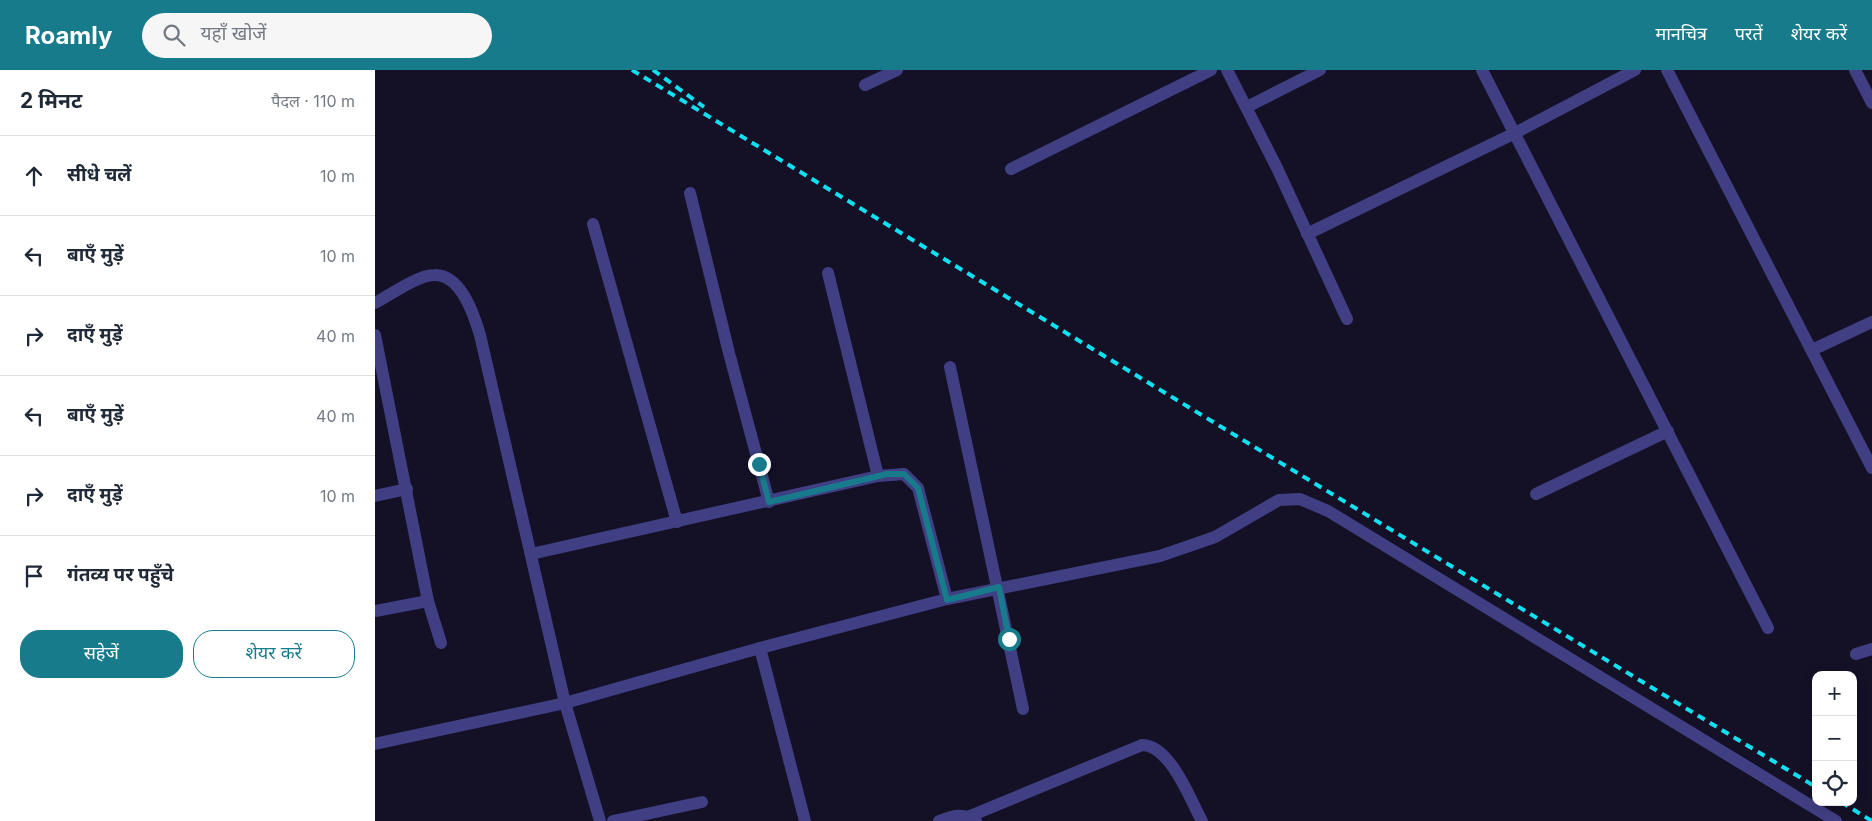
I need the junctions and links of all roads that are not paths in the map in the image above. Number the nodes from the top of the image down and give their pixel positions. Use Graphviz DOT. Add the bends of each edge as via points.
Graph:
graph roads {
  1 [pos="897,70"];
  2 [pos="1211,70"];
  3 [pos="1227,70"];
  4 [pos="1320,70"];
  5 [pos="1482,70"];
  6 [pos="1635,70"];
  7 [pos="1667,70"];
  8 [pos="1855,70"];
  9 [pos="865,85"];
  10 [pos="1872,103"];
  11 [pos="1247,107"];
  12 [pos="1515,133"];
  13 [pos="1011,169"];
  14 [pos="690,193"];
  15 [pos="593,224"];
  16 [pos="1307,234"];
  17 [pos="828,273"];
  18 [pos="375,303"];
  19 [pos="1347,319"];
  20 [pos="1872,322"];
  21 [pos="375,335"];
  22 [pos="1812,350"];
  23 [pos="950,367"];
  24 [pos="1668,432"];
  25 [pos="1872,468"];
  26 [pos="878,476"];
  27 [pos="407,489"];
  28 [pos="1536,494"];
  29 [pos="375,496"];
  30 [pos="769,502"];
  31 [pos="677,522"];
  32 [pos="531,554"];
  33 [pos="999,587"];
  34 [pos="947,600"];
  35 [pos="428,601"];
  36 [pos="375,611"];
  37 [pos="1768,628"];
  38 [pos="441,642"];
  39 [pos="760,648"];
  40 [pos="1872,649"];
  41 [pos="1856,654"];
  42 [pos="565,703"];
  43 [pos="1023,709"];
  44 [pos="375,744"];
  45 [pos="702,802"];
  46 [pos="973,819"];
  47 [pos="599,821"];
  48 [pos="613,821"];
  49 [pos="805,821"];
  50 [pos="939,821"];
  51 [pos="1202,821"];
  52 [pos="1836,821"];
  1 -- 9 [label="street"];
  2 -- 13 [label="street"];
  3 -- 11 [label="street"];
  4 -- 11 [label="street"];
  5 -- 12 [label="street"];
  6 -- 12 [label="street"];
  7 -- 22 [label="street"];
  8 -- 10 [label="street"];
  11 -- 16 [label="street"];
  12 -- 16 [label="street"];
  12 -- 24 [label="street"];
  14 -- 30 [label="street"];
  15 -- 31 [label="street"];
  16 -- 19 [label="street"];
  17 -- 26 [label="street"];
  18 -- 32 [label="street" via="434,275 449,278 471,305"];
  20 -- 22 [label="street"];
  21 -- 27 [label="street"];
  22 -- 25 [label="street"];
  23 -- 33 [label="street"];
  24 -- 28 [label="street"];
  24 -- 37 [label="street"];
  26 -- 30 [label="street"];
  26 -- 34 [label="street" via="904,474 918,488"];
  27 -- 29 [label="street"];
  27 -- 35 [label="street"];
  30 -- 31 [label="street"];
  31 -- 32 [label="street"];
  32 -- 42 [label="street"];
  33 -- 34 [label="street"];
  33 -- 43 [label="street"];
  33 -- 52 [label="street" via="1160,556 1215,537 1279,500 1300,499 1328,511"];
  34 -- 39 [label="street"];
  35 -- 36 [label="street"];
  35 -- 38 [label="street"];
  39 -- 42 [label="street"];
  39 -- 49 [label="street"];
  40 -- 41 [label="street"];
  42 -- 44 [label="street"];
  42 -- 47 [label="street"];
  45 -- 48 [label="street"];
  46 -- 50 [label="street" via="956,815"];
  46 -- 51 [label="street" via="1142,745 1150,745 1168,758"];
}
